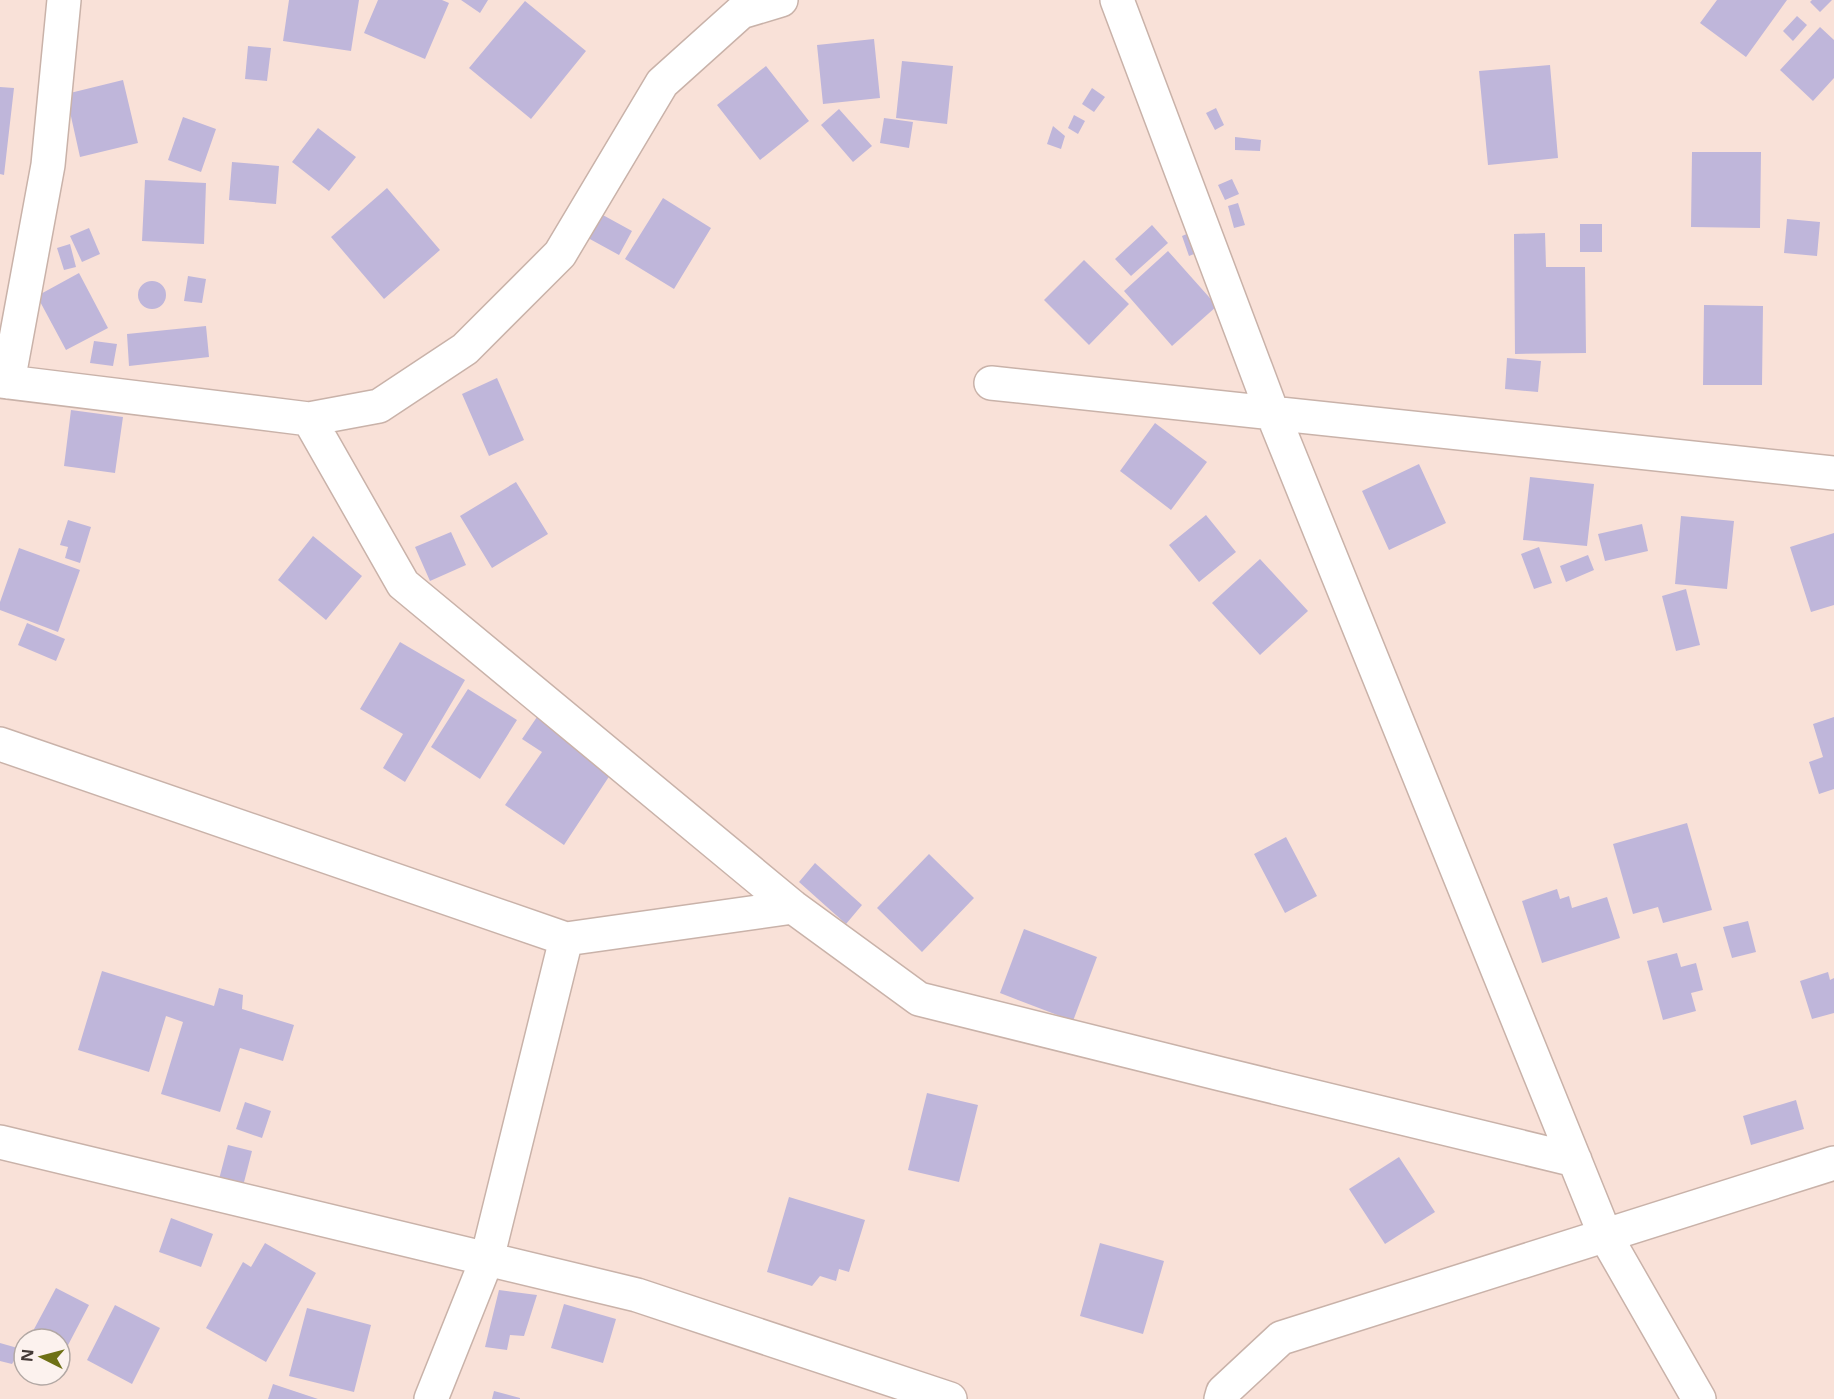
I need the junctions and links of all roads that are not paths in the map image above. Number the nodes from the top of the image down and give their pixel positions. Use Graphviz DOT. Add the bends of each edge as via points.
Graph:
graph roads {
  1 [pos="64,0"];
  2 [pos="781,0"];
  3 [pos="1117,0"];
  4 [pos="4,382"];
  5 [pos="990,383"];
  6 [pos="1272,412"];
  7 [pos="309,419"];
  8 [pos="1834,472"];
  9 [pos="0,744"];
  10 [pos="794,907"];
  11 [pos="566,939"];
  12 [pos="0,1142"];
  13 [pos="1575,1160"];
  14 [pos="1834,1163"];
  15 [pos="1605,1235"];
  16 [pos="487,1259"];
  17 [pos="432,1399"];
  18 [pos="950,1399"];
  19 [pos="1221,1399"];
  20 [pos="1699,1399"];
  1 -- 4 [label="street" via="48,165"];
  2 -- 7 [label="street" via="741,12 662,83 560,254 465,350 379,406"];
  3 -- 6 [label="street"];
  4 -- 7 [label="street"];
  5 -- 6 [label="street"];
  6 -- 8 [label="street"];
  6 -- 13 [label="street"];
  7 -- 10 [label="street" via="403,584"];
  9 -- 11 [label="street"];
  10 -- 11 [label="street"];
  10 -- 13 [label="street" via="919,999"];
  11 -- 16 [label="street"];
  12 -- 16 [label="street"];
  13 -- 15 [label="street"];
  14 -- 15 [label="street"];
  15 -- 19 [label="street" via="1281,1338 1223,1392"];
  15 -- 20 [label="street"];
  16 -- 17 [label="street"];
  16 -- 18 [label="street" via="637,1295"];
}
